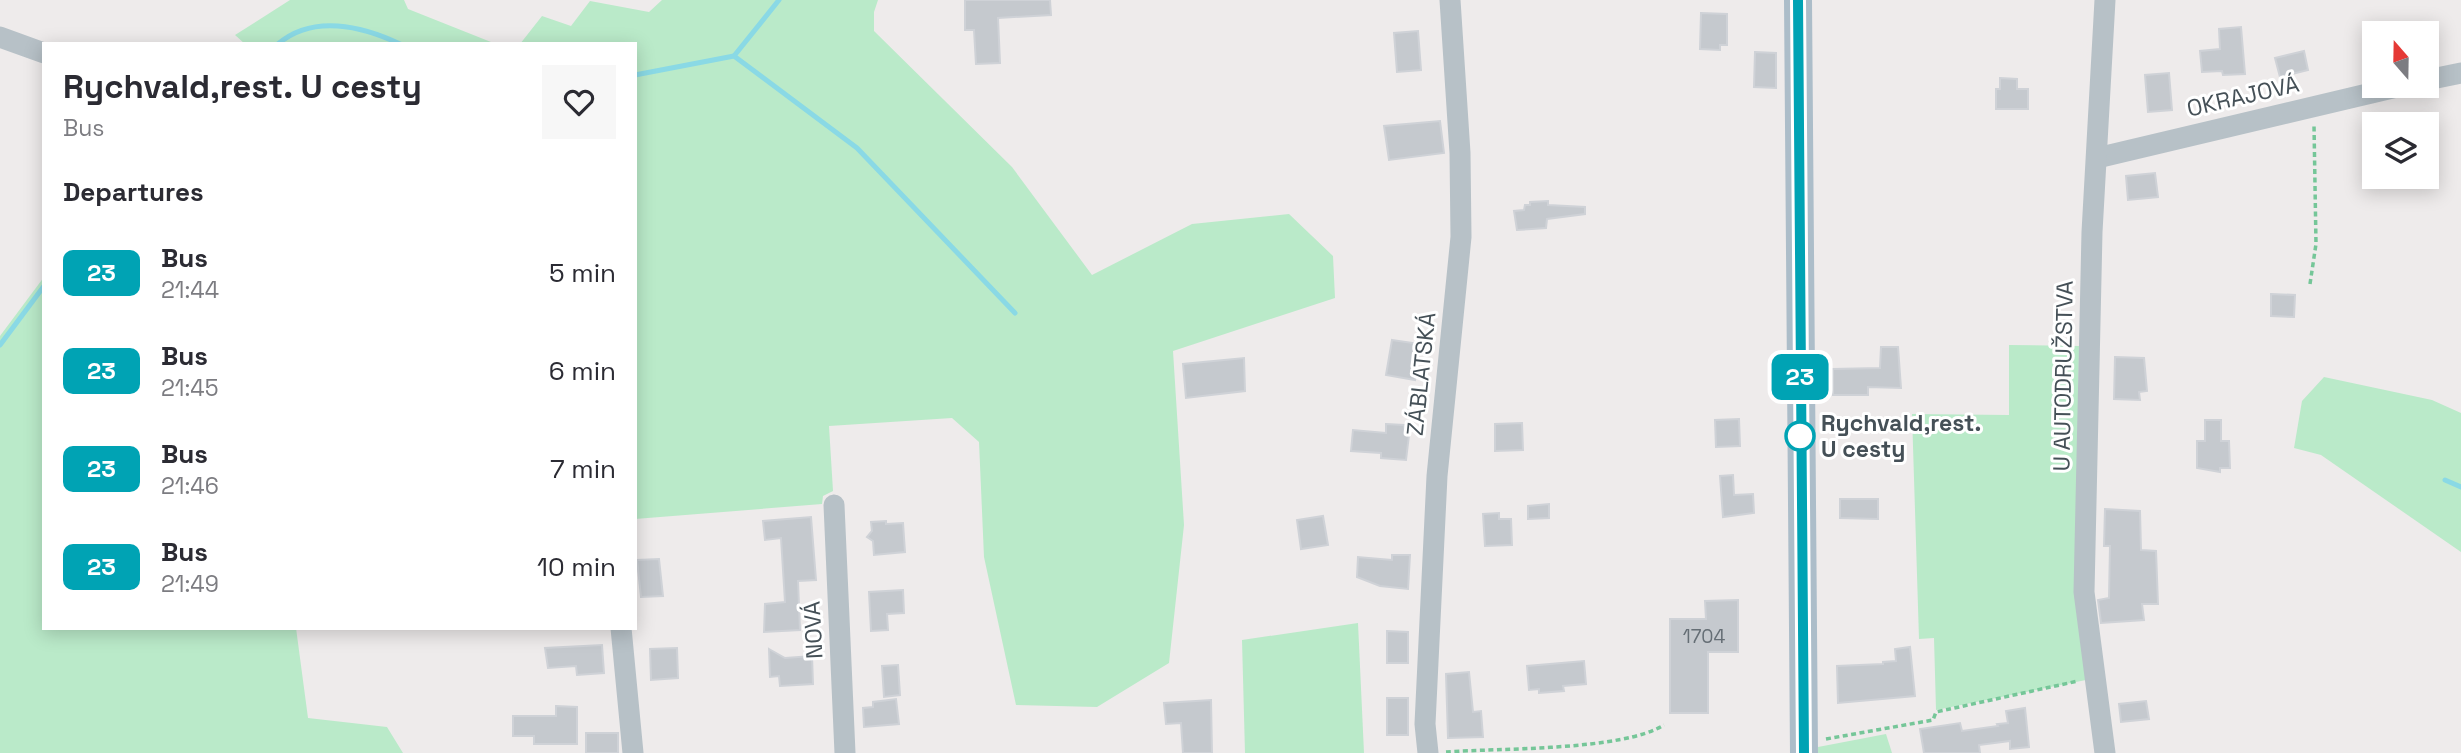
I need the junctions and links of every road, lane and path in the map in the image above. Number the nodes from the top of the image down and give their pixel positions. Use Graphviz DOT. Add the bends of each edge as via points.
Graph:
graph roads {
  1 [pos="1450,0"];
  2 [pos="1798,0"];
  3 [pos="2105,0"];
  4 [pos="0,37"];
  5 [pos="42,52"];
  6 [pos="2461,73"];
  7 [pos="2440,77"];
  8 [pos="2362,95"];
  9 [pos="2314,106"];
  10 [pos="2097,158"];
  11 [pos="2310,284"];
  12 [pos="834,505"];
  13 [pos="621,630"];
  14 [pos="2095,677"];
  15 [pos="1664,725"];
  16 [pos="1804,747"];
  17 [pos="633,753"];
  18 [pos="845,753"];
  19 [pos="1428,753"];
  20 [pos="2105,753"];
  1 -- 19 [label="street, ZÁBLATSKÁ" via="1461,237 1437,476 1425,724"];
  2 -- 16 [label="main road"];
  3 -- 10 [label="street, U AUTODRUŽSTVA"];
  4 -- 5 [label="street"];
  6 -- 7 [label="street"];
  8 -- 9 [label="street, OKRAJOVÁ"];
  9 -- 10 [label="street, OKRAJOVÁ"];
  9 -- 11 [label="path" via="2316,244"];
  10 -- 14 [label="street, U AUTODRUŽSTVA" via="2084,592"];
  12 -- 18 [label="street, NOVÁ"];
  13 -- 17 [label="street"];
  14 -- 16 [label="path" via="1936,712 1933,720"];
  14 -- 20 [label="street, U AUTODRUŽSTVA"];
  15 -- 19 [label="path" via="1648,735 1615,741"];
}
